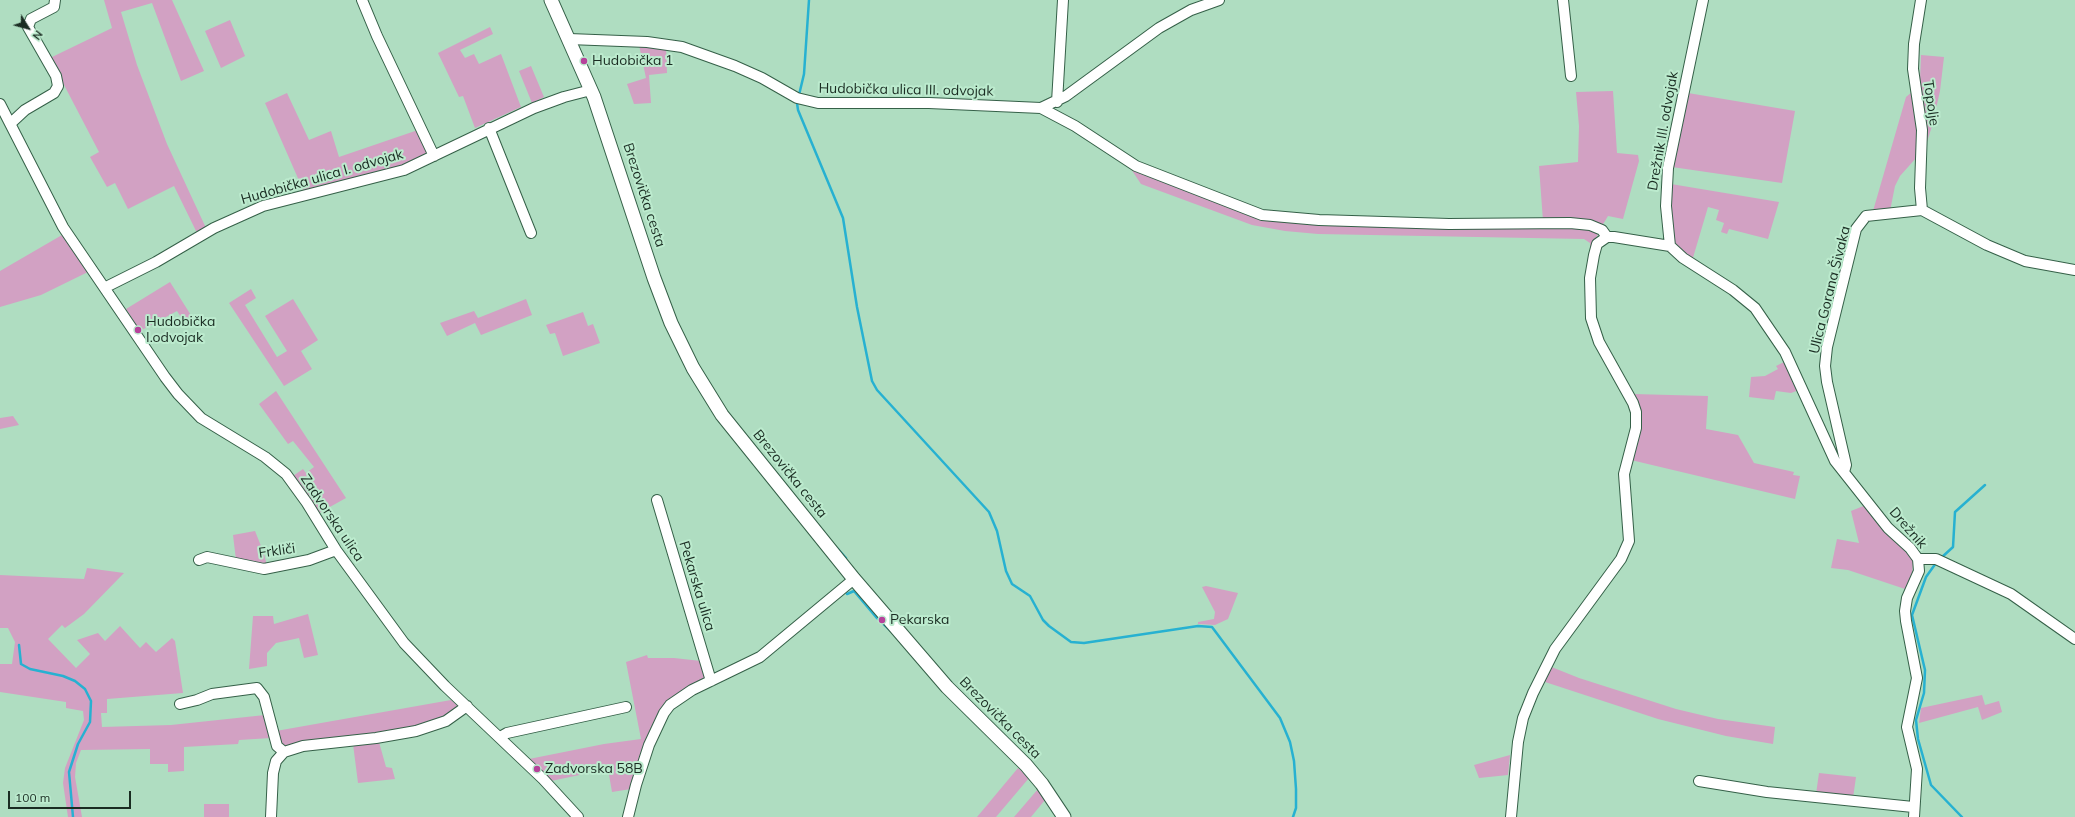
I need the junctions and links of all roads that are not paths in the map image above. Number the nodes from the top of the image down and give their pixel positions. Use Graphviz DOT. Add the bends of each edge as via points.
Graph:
graph roads {
  1 [pos="55,0"];
  2 [pos="362,0"];
  3 [pos="551,0"];
  4 [pos="1063,0"];
  5 [pos="1219,0"];
  6 [pos="1563,0"];
  7 [pos="1703,0"];
  8 [pos="1922,0"];
  9 [pos="569,39"];
  10 [pos="1571,76"];
  11 [pos="591,90"];
  12 [pos="1057,102"];
  13 [pos="0,104"];
  14 [pos="1041,108"];
  15 [pos="11,123"];
  16 [pos="489,128"];
  17 [pos="434,156"];
  18 [pos="1922,210"];
  19 [pos="531,233"];
  20 [pos="1607,237"];
  21 [pos="1670,246"];
  22 [pos="2075,270"];
  23 [pos="106,287"];
  24 [pos="1844,472"];
  25 [pos="657,500"];
  26 [pos="336,550"];
  27 [pos="1918,559"];
  28 [pos="199,560"];
  29 [pos="854,579"];
  30 [pos="2075,639"];
  31 [pos="711,681"];
  32 [pos="180,704"];
  33 [pos="467,706"];
  34 [pos="626,707"];
  35 [pos="500,737"];
  36 [pos="284,752"];
  37 [pos="1699,781"];
  38 [pos="1914,812"];
  39 [pos="270,817"];
  40 [pos="578,817"];
  41 [pos="628,817"];
  42 [pos="1064,817"];
  43 [pos="1511,817"];
  1 -- 15 [label="street" via="54,7 31,19 28,27 56,76 58,86 54,93 25,110"];
  2 -- 17 [label="street"];
  3 -- 9 [label="main road, Brezovička cesta"];
  4 -- 12 [label="street"];
  5 -- 12 [label="street" via="1191,10 1159,28"];
  6 -- 10 [label="street"];
  7 -- 21 [label="street, Drežnik III. odvojak" via="1668,168 1666,206"];
  8 -- 18 [label="street, Topolje" via="1914,44 1913,69 1922,130"];
  9 -- 11 [label="main road, Brezovička cesta"];
  9 -- 14 [label="street, Hudobička ulica III. odvojak" via="648,42 682,47 735,66 797,98 818,104 929,103"];
  11 -- 16 [label="street, Hudobička ulica I. odvojak" via="534,108"];
  11 -- 29 [label="main road, Brezovička cesta" via="654,278 692,368 722,415"];
  12 -- 14 [label="street, Hudobička ulica III. odvojak"];
  13 -- 15 [label="street"];
  14 -- 20 [label="street" via="1075,126 1136,166 1262,215 1318,220 1449,224 1570,223 1590,225 1602,230"];
  15 -- 23 [label="street" via="63,226"];
  16 -- 17 [label="street, Hudobička ulica I. odvojak"];
  16 -- 19 [label="street"];
  17 -- 23 [label="street, Hudobička ulica I. odvojak" via="384,176 263,206 214,228 156,262"];
  18 -- 22 [label="street" via="1988,245 2025,261"];
  18 -- 24 [label="street, Ulica Gorana Šivaka" via="1866,216 1856,229 1827,347 1825,366 1826,382 1845,460"];
  20 -- 21 [label="street"];
  20 -- 43 [label="street" via="1598,244 1594,255 1590,278 1591,318 1599,342 1636,412 1636,428 1624,474 1629,541 1621,559 1555,649 1533,693 1523,718 1518,742"];
  21 -- 24 [label="street, Drežnik" via="1699,270 1755,308 1785,352 1835,461"];
  23 -- 26 [label="street, Zadvorska ulica" via="164,377 178,394 201,418 277,465 300,492"];
  24 -- 27 [label="street, Drežnik" via="1888,528"];
  25 -- 31 [label="street, Pekarska ulica"];
  26 -- 28 [label="street, Frkliči" via="309,560 264,569 207,557"];
  26 -- 33 [label="street, Zadvorska ulica" via="404,643"];
  27 -- 30 [label="street" via="1940,561 2011,594"];
  27 -- 38 [label="street, Drežnik" via="1919,571 1907,598 1905,611 1917,678 1907,727 1917,769"];
  29 -- 31 [label="street" via="760,657"];
  29 -- 42 [label="main road, Brezovička cesta" via="947,687 1026,765"];
  31 -- 41 [label="street" via="675,700 664,713 649,745"];
  32 -- 36 [label="street" via="212,694 257,688 264,697 277,746"];
  33 -- 35 [label="street, Zadvorska ulica"];
  33 -- 36 [label="street" via="446,721 416,731 303,746"];
  34 -- 35 [label="street" via="507,733"];
  35 -- 40 [label="street, Zadvorska ulica"];
  36 -- 39 [label="street" via="276,761 273,773"];
  37 -- 38 [label="street, Drežnik"];
}
